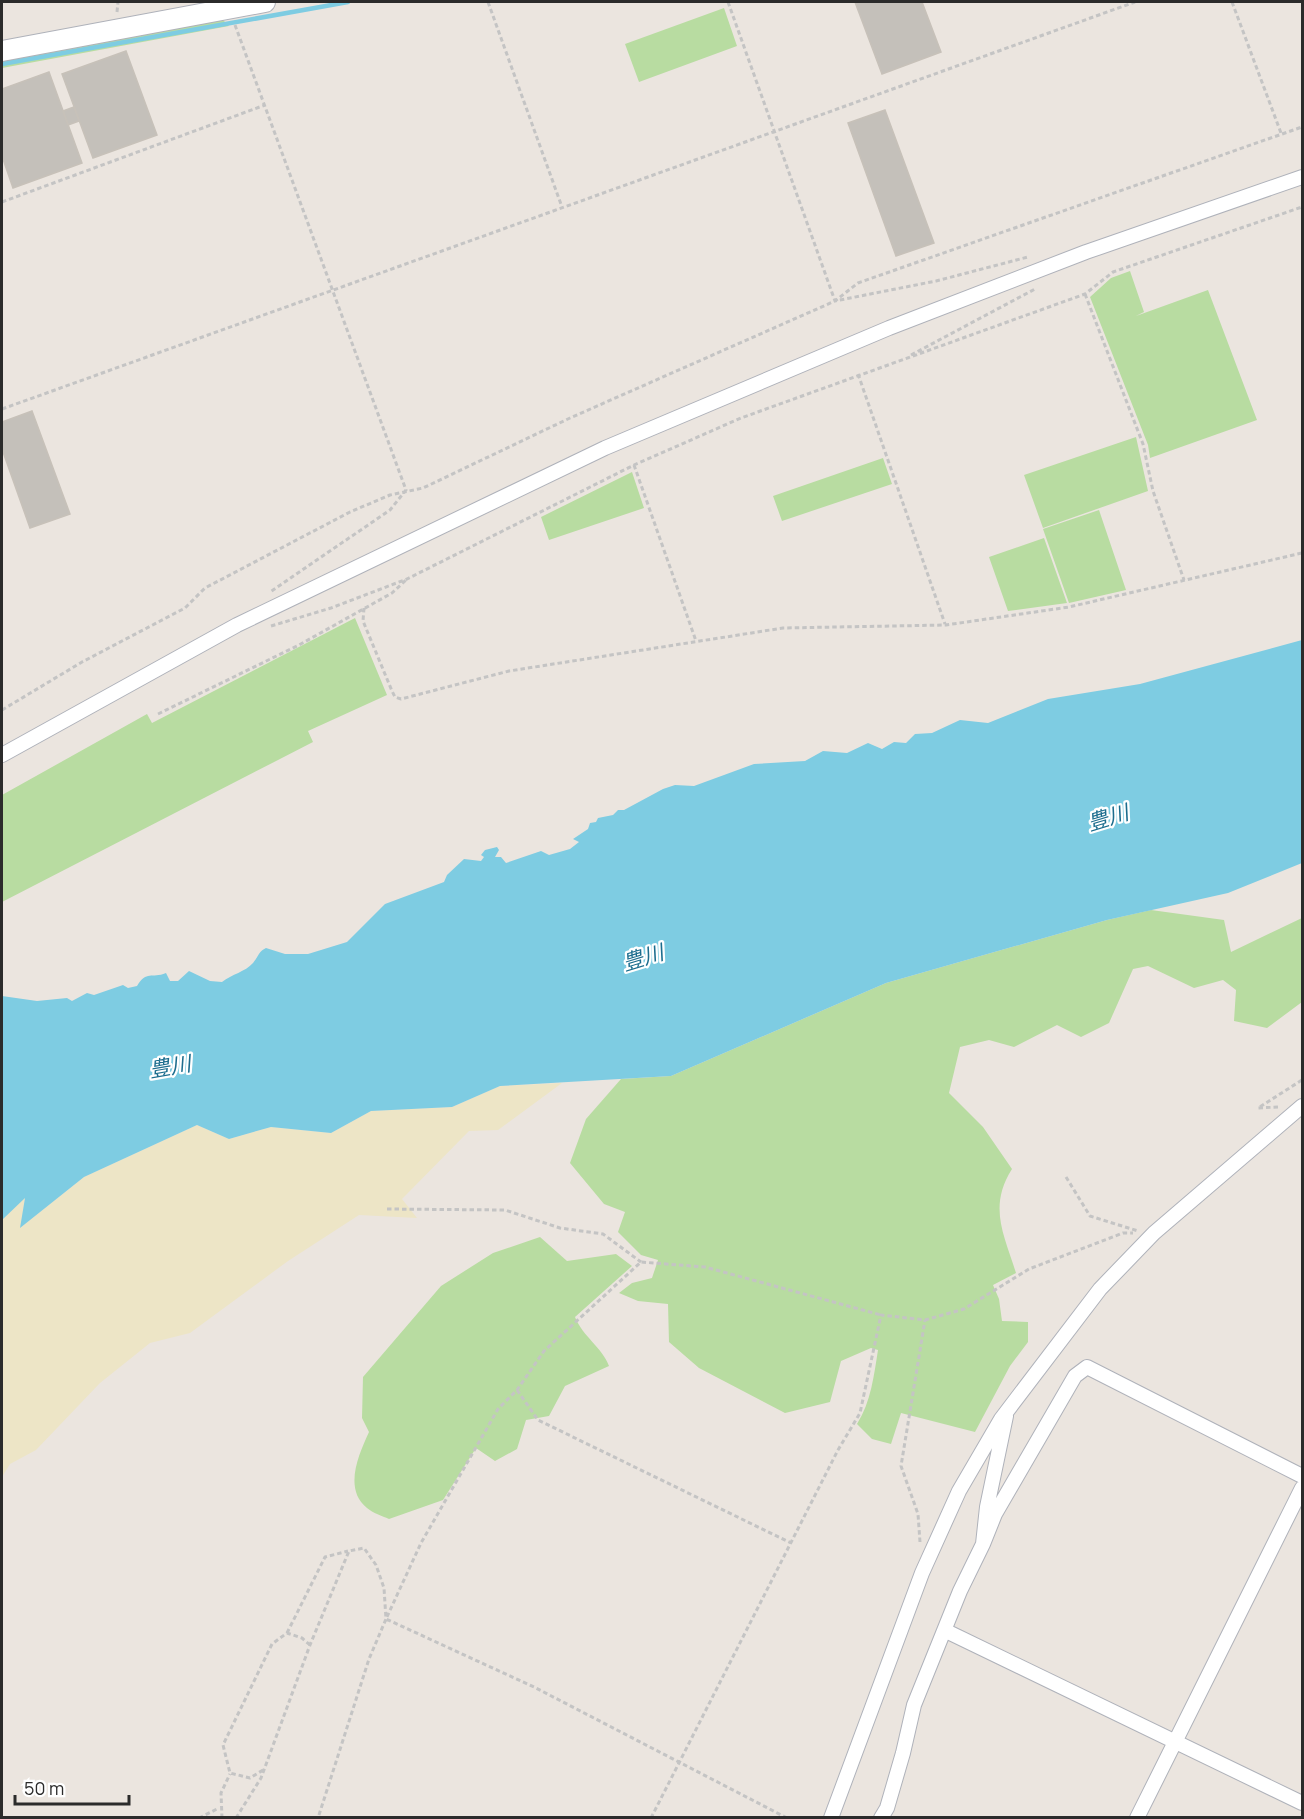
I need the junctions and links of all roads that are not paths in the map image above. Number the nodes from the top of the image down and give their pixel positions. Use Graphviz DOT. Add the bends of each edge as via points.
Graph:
graph roads {
  1 [pos="265,2"];
  2 [pos="2,51"];
  3 [pos="1302,177"];
  4 [pos="2,755"];
  5 [pos="1302,1106"];
  6 [pos="1007,1411"];
  7 [pos="1302,1476"];
  8 [pos="1302,1488"];
  9 [pos="983,1544"];
  10 [pos="946,1631"];
  11 [pos="1177,1740"];
  12 [pos="1302,1803"];
  13 [pos="831,1818"];
  14 [pos="881,1818"];
  15 [pos="1137,1818"];
  1 -- 2 [label="main road"];
  3 -- 4 [label="street" via="1086,252 889,328 605,448 237,625"];
  5 -- 6 [label="street" via="1154,1233 1100,1289"];
  6 -- 9 [label="street"];
  6 -- 13 [label="street" via="959,1491 922,1573"];
  7 -- 9 [label="street" via="1087,1367 1069,1386 994,1514"];
  8 -- 11 [label="street"];
  9 -- 10 [label="street"];
  10 -- 11 [label="street"];
  10 -- 14 [label="street" via="914,1705"];
  11 -- 12 [label="street"];
  11 -- 15 [label="street"];
}
